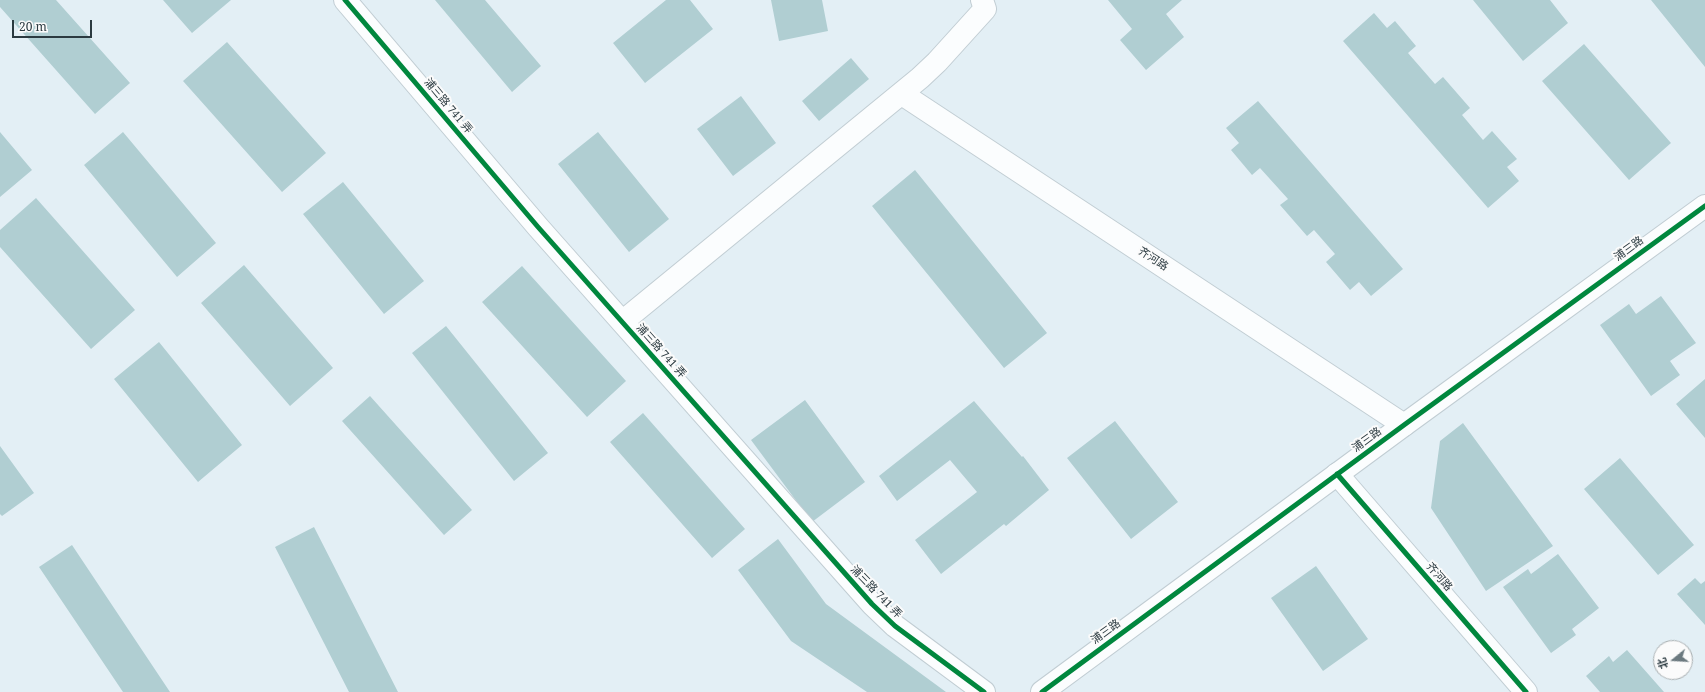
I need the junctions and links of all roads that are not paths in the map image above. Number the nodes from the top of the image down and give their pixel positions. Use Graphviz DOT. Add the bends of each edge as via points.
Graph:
graph roads {
  1 [pos="345,0"];
  2 [pos="983,5"];
  3 [pos="902,94"];
  4 [pos="1705,206"];
  5 [pos="622,322"];
  6 [pos="1404,425"];
  7 [pos="1337,474"];
  8 [pos="984,692"];
  9 [pos="1042,692"];
  10 [pos="1526,692"];
  1 -- 5 [label="street, 浦三路 741 弄"];
  2 -- 3 [label="street" via="937,62"];
  3 -- 5 [label="street"];
  3 -- 6 [label="street, 齐河路"];
  4 -- 6 [label="street, 浦三路"];
  5 -- 8 [label="street, 浦三路 741 弄" via="884,616"];
  6 -- 7 [label="street, 浦三路"];
  7 -- 9 [label="street, 浦三路"];
  7 -- 10 [label="street, 齐河路"];
}
